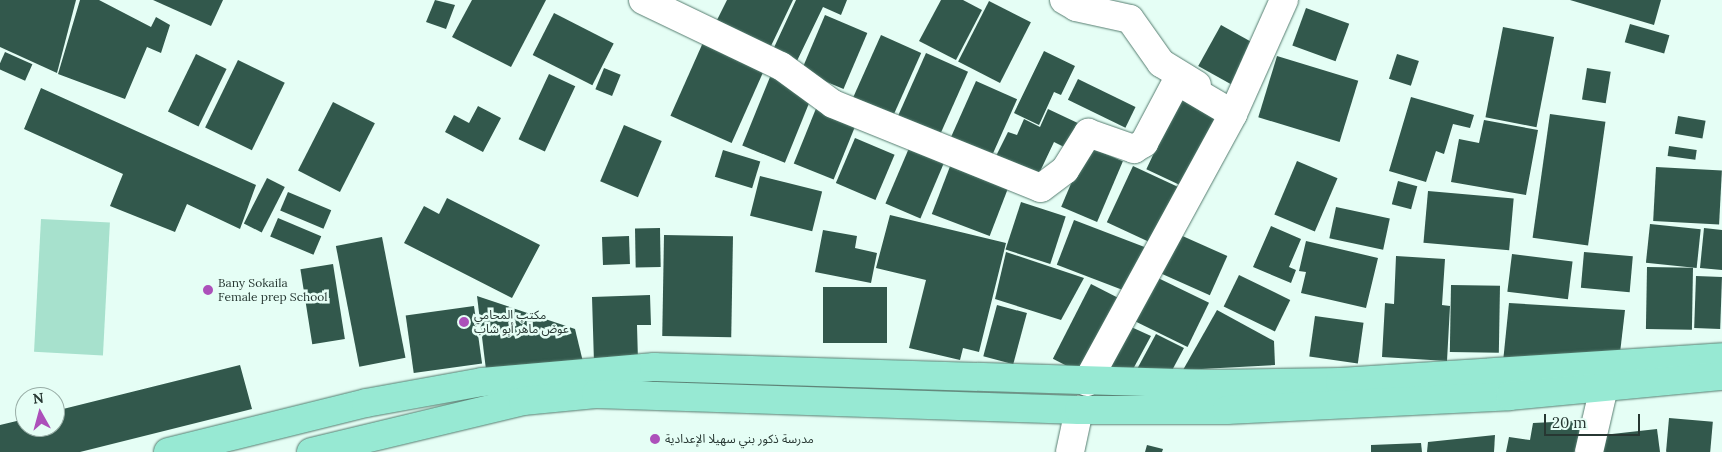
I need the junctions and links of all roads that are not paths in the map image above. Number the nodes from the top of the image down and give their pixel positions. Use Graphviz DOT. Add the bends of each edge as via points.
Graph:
graph roads {
  1 [pos="643,0"];
  2 [pos="1064,0"];
  3 [pos="1284,0"];
  4 [pos="1234,111"];
  5 [pos="1722,358"];
  6 [pos="1722,376"];
  7 [pos="1087,382"];
  8 [pos="1604,388"];
  9 [pos="1079,410"];
  10 [pos="168,452"];
  11 [pos="311,452"];
  12 [pos="1070,452"];
  13 [pos="1589,452"];
  1 -- 4 [label="street" via="781,66 833,104 1041,188 1065,170 1088,133 1134,149 1144,143 1177,81"];
  2 -- 4 [label="street" via="1130,19 1161,63"];
  3 -- 4 [label="street"];
  4 -- 7 [label="street"];
  5 -- 7 [label="main road" via="1340,382"];
  6 -- 8 [label="main road"];
  7 -- 10 [label="main road" via="654,367 482,382 366,403"];
  8 -- 9 [label="main road" via="1357,405"];
  8 -- 13 [label="street"];
  9 -- 11 [label="main road" via="596,394 523,402"];
  9 -- 12 [label="street"];
}
